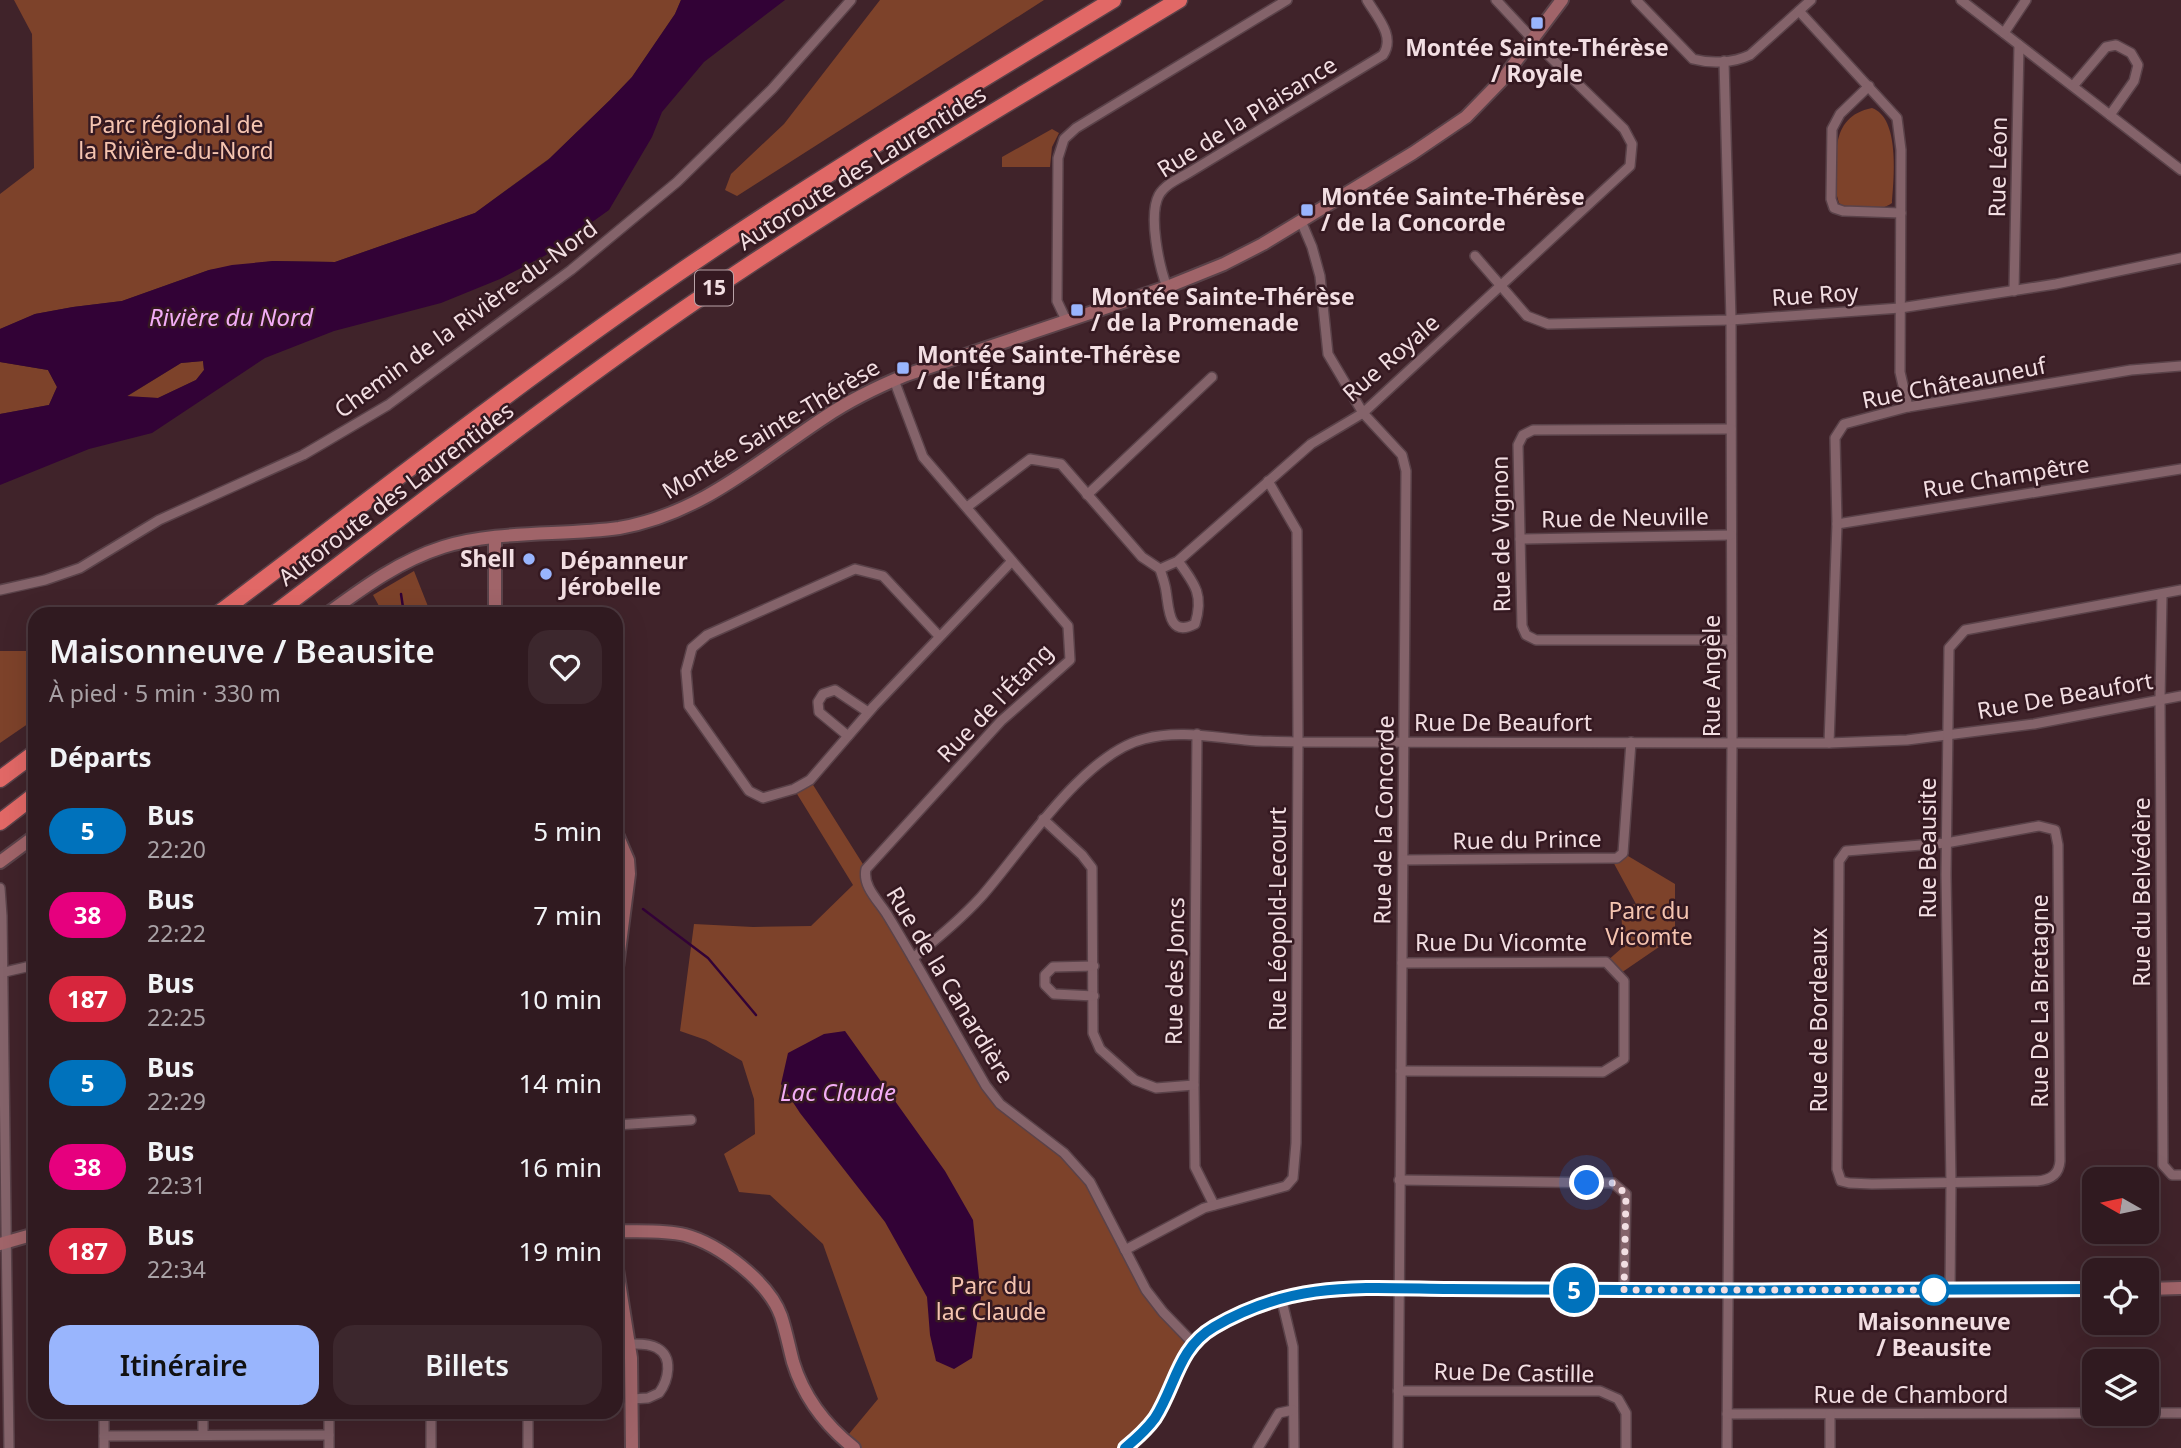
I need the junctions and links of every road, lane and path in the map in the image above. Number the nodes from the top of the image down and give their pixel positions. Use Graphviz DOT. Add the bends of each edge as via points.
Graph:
graph roads {
  1 [pos="850,0"];
  2 [pos="1113,0"];
  3 [pos="1179,0"];
  4 [pos="1287,0"];
  5 [pos="1367,0"];
  6 [pos="1496,0"];
  7 [pos="1562,0"];
  8 [pos="1636,0"];
  9 [pos="1811,0"];
  10 [pos="2025,0"];
  11 [pos="1966,1"];
  12 [pos="1799,10"];
  13 [pos="2004,33"];
  14 [pos="1533,40"];
  15 [pos="2019,45"];
  16 [pos="1724,61"];
  17 [pos="1869,86"];
  18 [pos="2073,86"];
  19 [pos="2110,115"];
  20 [pos="2181,168"];
  21 [pos="1901,213"];
  22 [pos="1301,221"];
  23 [pos="1475,256"];
  24 [pos="2181,258"];
  25 [pos="1501,285"];
  26 [pos="1167,287"];
  27 [pos="2014,291"];
  28 [pos="1900,308"];
  29 [pos="1731,320"];
  30 [pos="1067,322"];
  31 [pos="2181,366"];
  32 [pos="1212,377"];
  33 [pos="894,380"];
  34 [pos="1908,407"];
  35 [pos="1363,413"];
  36 [pos="1731,429"];
  37 [pos="2181,469"];
  38 [pos="1268,481"];
  39 [pos="1087,495"];
  40 [pos="967,507"];
  41 [pos="1837,524"];
  42 [pos="1731,535"];
  43 [pos="495,538"];
  44 [pos="1520,538"];
  45 [pos="1013,561"];
  46 [pos="1178,561"];
  47 [pos="1160,569"];
  48 [pos="0,590"];
  49 [pos="2181,590"];
  50 [pos="2162,595"];
  51 [pos="227,607"];
  52 [pos="283,607"];
  53 [pos="337,607"];
  54 [pos="495,607"];
  55 [pos="939,636"];
  56 [pos="1731,640"];
  57 [pos="2181,696"];
  58 [pos="2160,699"];
  59 [pos="868,712"];
  60 [pos="1197,734"];
  61 [pos="1947,735"];
  62 [pos="848,736"];
  63 [pos="1298,742"];
  64 [pos="1404,742"];
  65 [pos="1631,742"];
  66 [pos="1732,742"];
  67 [pos="1829,743"];
  68 [pos="28,758"];
  69 [pos="0,779"];
  70 [pos="28,800"];
  71 [pos="1043,819"];
  72 [pos="0,821"];
  73 [pos="28,841"];
  74 [pos="1946,842"];
  75 [pos="623,848"];
  76 [pos="1403,860"];
  77 [pos="0,862"];
  78 [pos="866,869"];
  79 [pos="0,888"];
  80 [pos="623,921"];
  81 [pos="913,958"];
  82 [pos="1402,963"];
  83 [pos="28,966"];
  84 [pos="1094,966"];
  85 [pos="1,972"];
  86 [pos="1094,996"];
  87 [pos="1401,1071"];
  88 [pos="1194,1084"];
  89 [pos="691,1120"];
  90 [pos="623,1125"];
  91 [pos="2181,1175"];
  92 [pos="1399,1180"];
  93 [pos="1951,1183"];
  94 [pos="1214,1205"];
  95 [pos="623,1231"];
  96 [pos="28,1236"];
  97 [pos="3,1243"];
  98 [pos="1125,1251"];
  99 [pos="1399,1288"];
  100 [pos="2082,1289"];
  101 [pos="2159,1289"];
  102 [pos="2181,1289"];
  103 [pos="1624,1290"];
  104 [pos="1728,1290"];
  105 [pos="1950,1290"];
  106 [pos="1281,1297"];
  107 [pos="623,1307"];
  108 [pos="1193,1343"];
  109 [pos="629,1344"];
  110 [pos="4,1345"];
  111 [pos="1398,1391"];
  112 [pos="632,1399"];
  113 [pos="1293,1410"];
  114 [pos="2082,1413"];
  115 [pos="2159,1413"];
  116 [pos="2181,1413"];
  117 [pos="1727,1414"];
  118 [pos="1830,1414"];
  119 [pos="104,1419"];
  120 [pos="203,1419"];
  121 [pos="329,1419"];
  122 [pos="430,1419"];
  123 [pos="528,1419"];
  124 [pos="203,1435"];
  125 [pos="329,1435"];
  126 [pos="104,1436"];
  127 [pos="9,1448"];
  128 [pos="104,1448"];
  129 [pos="329,1448"];
  130 [pos="431,1448"];
  131 [pos="528,1448"];
  132 [pos="632,1448"];
  133 [pos="854,1448"];
  134 [pos="1125,1448"];
  135 [pos="1258,1448"];
  136 [pos="1294,1448"];
  137 [pos="1398,1448"];
  138 [pos="1626,1448"];
  139 [pos="1727,1448"];
  140 [pos="1830,1448"];
  1 -- 48 [label="street, Chemin de la Rivière-du-Nord" via="772,89 677,182 571,270 388,405 303,455 159,520 80,568"];
  2 -- 51 [label="highway, Autoroute des Laurentides / 15" via="844,164 675,275 542,369"];
  3 -- 52 [label="highway, Autoroute des Laurentides / 15" via="873,185 703,296"];
  4 -- 30 [label="street" via="1066,136 1059,154 1057,301"];
  5 -- 26 [label="street, Rue de la Plaisance" via="1387,34 1383,55 1183,176 1160,195 1155,229"];
  6 -- 14 [label="street, Rue Royale"];
  7 -- 14 [label="street, Montée Sainte-Thérèse"];
  8 -- 16 [label="street" via="1693,59"];
  9 -- 12 [label="street"];
  10 -- 13 [label="street"];
  11 -- 13 [label="street"];
  12 -- 16 [label="street" via="1750,55"];
  12 -- 17 [label="street"];
  13 -- 15 [label="street"];
  14 -- 22 [label="street, Montée Sainte-Thérèse" via="1493,90 1458,123"];
  14 -- 25 [label="street, Rue Royale" via="1624,129 1632,145 1630,166"];
  15 -- 18 [label="street"];
  15 -- 27 [label="street, Rue Léon"];
  16 -- 29 [label="street, Rue Angèle"];
  17 -- 21 [label="street" via="1897,118"];
  17 -- 21 [label="street" via="1839,114 1832,129 1831,200 1834,208 1843,211"];
  18 -- 19 [label="street"];
  18 -- 19 [label="street" via="2106,47 2116,45 2131,53 2138,65 2134,80"];
  19 -- 20 [label="street"];
  21 -- 28 [label="street"];
  22 -- 26 [label="street, Montée Sainte-Thérèse" via="1251,250"];
  22 -- 35 [label="street, Rue de la Concorde" via="1320,276 1328,354"];
  23 -- 25 [label="street, Rue Roy"];
  24 -- 27 [label="street, Rue Roy"];
  25 -- 29 [label="street, Rue Roy" via="1527,316 1548,324"];
  25 -- 35 [label="street, Rue Royale"];
  26 -- 30 [label="street, Montée Sainte-Thérèse"];
  27 -- 28 [label="street, Rue Roy"];
  28 -- 29 [label="street, Rue Roy"];
  28 -- 34 [label="street" via="1900,372"];
  29 -- 36 [label="street, Rue Angèle"];
  30 -- 33 [label="street, Montée Sainte-Thérèse"];
  31 -- 34 [label="street, Rue Châteauneuf"];
  32 -- 39 [label="street"];
  33 -- 40 [label="street, Rue de l'Étang" via="923,457"];
  33 -- 43 [label="street, Montée Sainte-Thérèse" via="850,402 715,493 672,514 619,528"];
  34 -- 41 [label="street, Rue Châteauneuf" via="1844,424 1835,438"];
  35 -- 38 [label="street, Rue Royale" via="1311,444"];
  35 -- 64 [label="street, Rue de la Concorde" via="1402,455 1406,471"];
  36 -- 42 [label="street, Rue Angèle"];
  36 -- 44 [label="street, Rue de Vignon" via="1532,430 1518,445"];
  37 -- 41 [label="street, Rue Champêtre"];
  38 -- 46 [label="street, Rue Royale"];
  38 -- 63 [label="street, Rue Léopold-Lecourt" via="1297,531"];
  39 -- 40 [label="street" via="1061,464 1030,459"];
  39 -- 47 [label="street" via="1142,557"];
  40 -- 45 [label="street, Rue de l'Étang"];
  41 -- 67 [label="street, Rue Châteauneuf"];
  42 -- 44 [label="street, Rue de Neuville"];
  42 -- 56 [label="street, Rue Angèle"];
  43 -- 53 [label="street, Montée Sainte-Thérèse" via="453,544 413,559"];
  43 -- 54 [label="street"];
  44 -- 56 [label="street, Rue de Vignon" via="1522,626 1526,635 1536,640"];
  45 -- 55 [label="street"];
  45 -- 78 [label="street, Rue de l'Étang" via="1069,626 1070,660 1001,721"];
  46 -- 47 [label="street, Rue Royale"];
  46 -- 47 [label="street" via="1196,585 1198,612 1195,624 1186,628 1171,620"];
  49 -- 50 [label="street, Rue Beausite"];
  50 -- 58 [label="street, Rue du Belvédère"];
  50 -- 61 [label="street, Rue Beausite" via="1965,630 1949,648"];
  55 -- 59 [label="street"];
  55 -- 62 [label="street" via="883,576 855,569 707,635 692,648 686,671 689,706 748,791 763,798 794,789 810,780"];
  56 -- 66 [label="street, Rue Angèle"];
  57 -- 58 [label="street, Rue De Beaufort"];
  58 -- 61 [label="street, Rue De Beaufort" via="2034,724"];
  58 -- 91 [label="street, Rue du Belvédère" via="2163,1165 2172,1175"];
  59 -- 62 [label="street"];
  59 -- 62 [label="street" via="835,690 823,694 819,712"];
  60 -- 63 [label="street, Rue De Beaufort"];
  60 -- 71 [label="street, Rue De Beaufort" via="1153,737 1122,747"];
  60 -- 88 [label="street, Rue des Joncs"];
  61 -- 67 [label="street, Rue De Beaufort"];
  61 -- 74 [label="street, Rue Beausite"];
  63 -- 64 [label="street, Rue De Beaufort"];
  63 -- 94 [label="street, Rue Léopold-Lecourt" via="1294,1172 1291,1183 1281,1189"];
  64 -- 65 [label="street, Rue De Beaufort"];
  64 -- 76 [label="street, Rue de la Concorde"];
  65 -- 66 [label="street, Rue De Beaufort"];
  65 -- 76 [label="street, Rue du Prince" via="1623,853 1617,858"];
  66 -- 67 [label="street, Rue De Beaufort"];
  66 -- 104 [label="street, Rue Angèle"];
  68 -- 69 [label="highway"];
  70 -- 72 [label="highway"];
  71 -- 81 [label="street, Rue De Beaufort" via="976,902"];
  71 -- 84 [label="street" via="1092,868"];
  73 -- 77 [label="street"];
  74 -- 93 [label="street, Rue Beausite"];
  74 -- 93 [label="street, Rue de Bordeaux" via="1846,850 1839,861 1837,1169 1839,1178 1849,1183"];
  74 -- 93 [label="street, Rue De La Bretagne" via="2039,826 2055,830 2058,845 2060,1167 2044,1181"];
  75 -- 80 [label="street" via="629,874"];
  76 -- 82 [label="street, Rue de la Concorde"];
  78 -- 81 [label="street, Rue de la Canardière" via="866,883"];
  79 -- 85 [label="street"];
  81 -- 98 [label="street, Rue de la Canardière" via="986,1086 1000,1104 1064,1153 1090,1182"];
  82 -- 87 [label="street, Rue de la Concorde"];
  82 -- 87 [label="street, Rue Du Vicomte" via="1606,962 1624,981 1623,1059 1603,1072"];
  83 -- 85 [label="street"];
  84 -- 86 [label="street"];
  84 -- 86 [label="street" via="1053,967 1045,975 1045,985 1054,994"];
  85 -- 97 [label="street"];
  86 -- 88 [label="street" via="1093,1033 1100,1049 1135,1080 1156,1088"];
  87 -- 92 [label="street, Rue de la Concorde"];
  88 -- 94 [label="street, Rue des Joncs" via="1195,1167"];
  89 -- 90 [label="street"];
  92 -- 99 [label="street, Rue de la Concorde"];
  92 -- 103 [label="street" via="1613,1183 1626,1194"];
  93 -- 105 [label="street, Rue Beausite"];
  94 -- 98 [label="street, Rue Léopold-Lecourt"];
  95 -- 133 [label="street" via="694,1238 714,1247 755,1279 780,1314 809,1399 829,1426"];
  96 -- 97 [label="street"];
  97 -- 110 [label="street"];
  98 -- 108 [label="street, Rue de la Canardière" via="1146,1290"];
  99 -- 103 [label="street"];
  99 -- 106 [label="street" via="1319,1290"];
  99 -- 111 [label="street, Rue de la Concorde"];
  100 -- 105 [label="street"];
  101 -- 102 [label="street"];
  103 -- 104 [label="street"];
  104 -- 105 [label="street"];
  104 -- 117 [label="street, Rue Angèle"];
  106 -- 108 [label="street" via="1224,1322"];
  106 -- 113 [label="street" via="1293,1347"];
  107 -- 109 [label="street"];
  108 -- 134 [label="street" via="1153,1420"];
  109 -- 112 [label="street"];
  109 -- 112 [label="street" via="650,1345 661,1351 668,1375 659,1394"];
  110 -- 127 [label="street"];
  111 -- 137 [label="street, Rue de la Concorde"];
  111 -- 138 [label="street, Rue De Castille" via="1600,1391 1618,1399 1626,1413"];
  112 -- 132 [label="street"];
  113 -- 135 [label="street" via="1279,1413"];
  113 -- 136 [label="street"];
  114 -- 118 [label="street, Rue de Chambord"];
  115 -- 116 [label="street"];
  117 -- 118 [label="street, Rue de Chambord"];
  117 -- 139 [label="street, Rue Angèle"];
  118 -- 140 [label="street"];
  119 -- 126 [label="street"];
  120 -- 124 [label="street"];
  121 -- 125 [label="street"];
  122 -- 130 [label="street"];
  123 -- 131 [label="street"];
  124 -- 125 [label="street"];
  124 -- 126 [label="street"];
  125 -- 129 [label="street"];
  126 -- 128 [label="street"];
}
